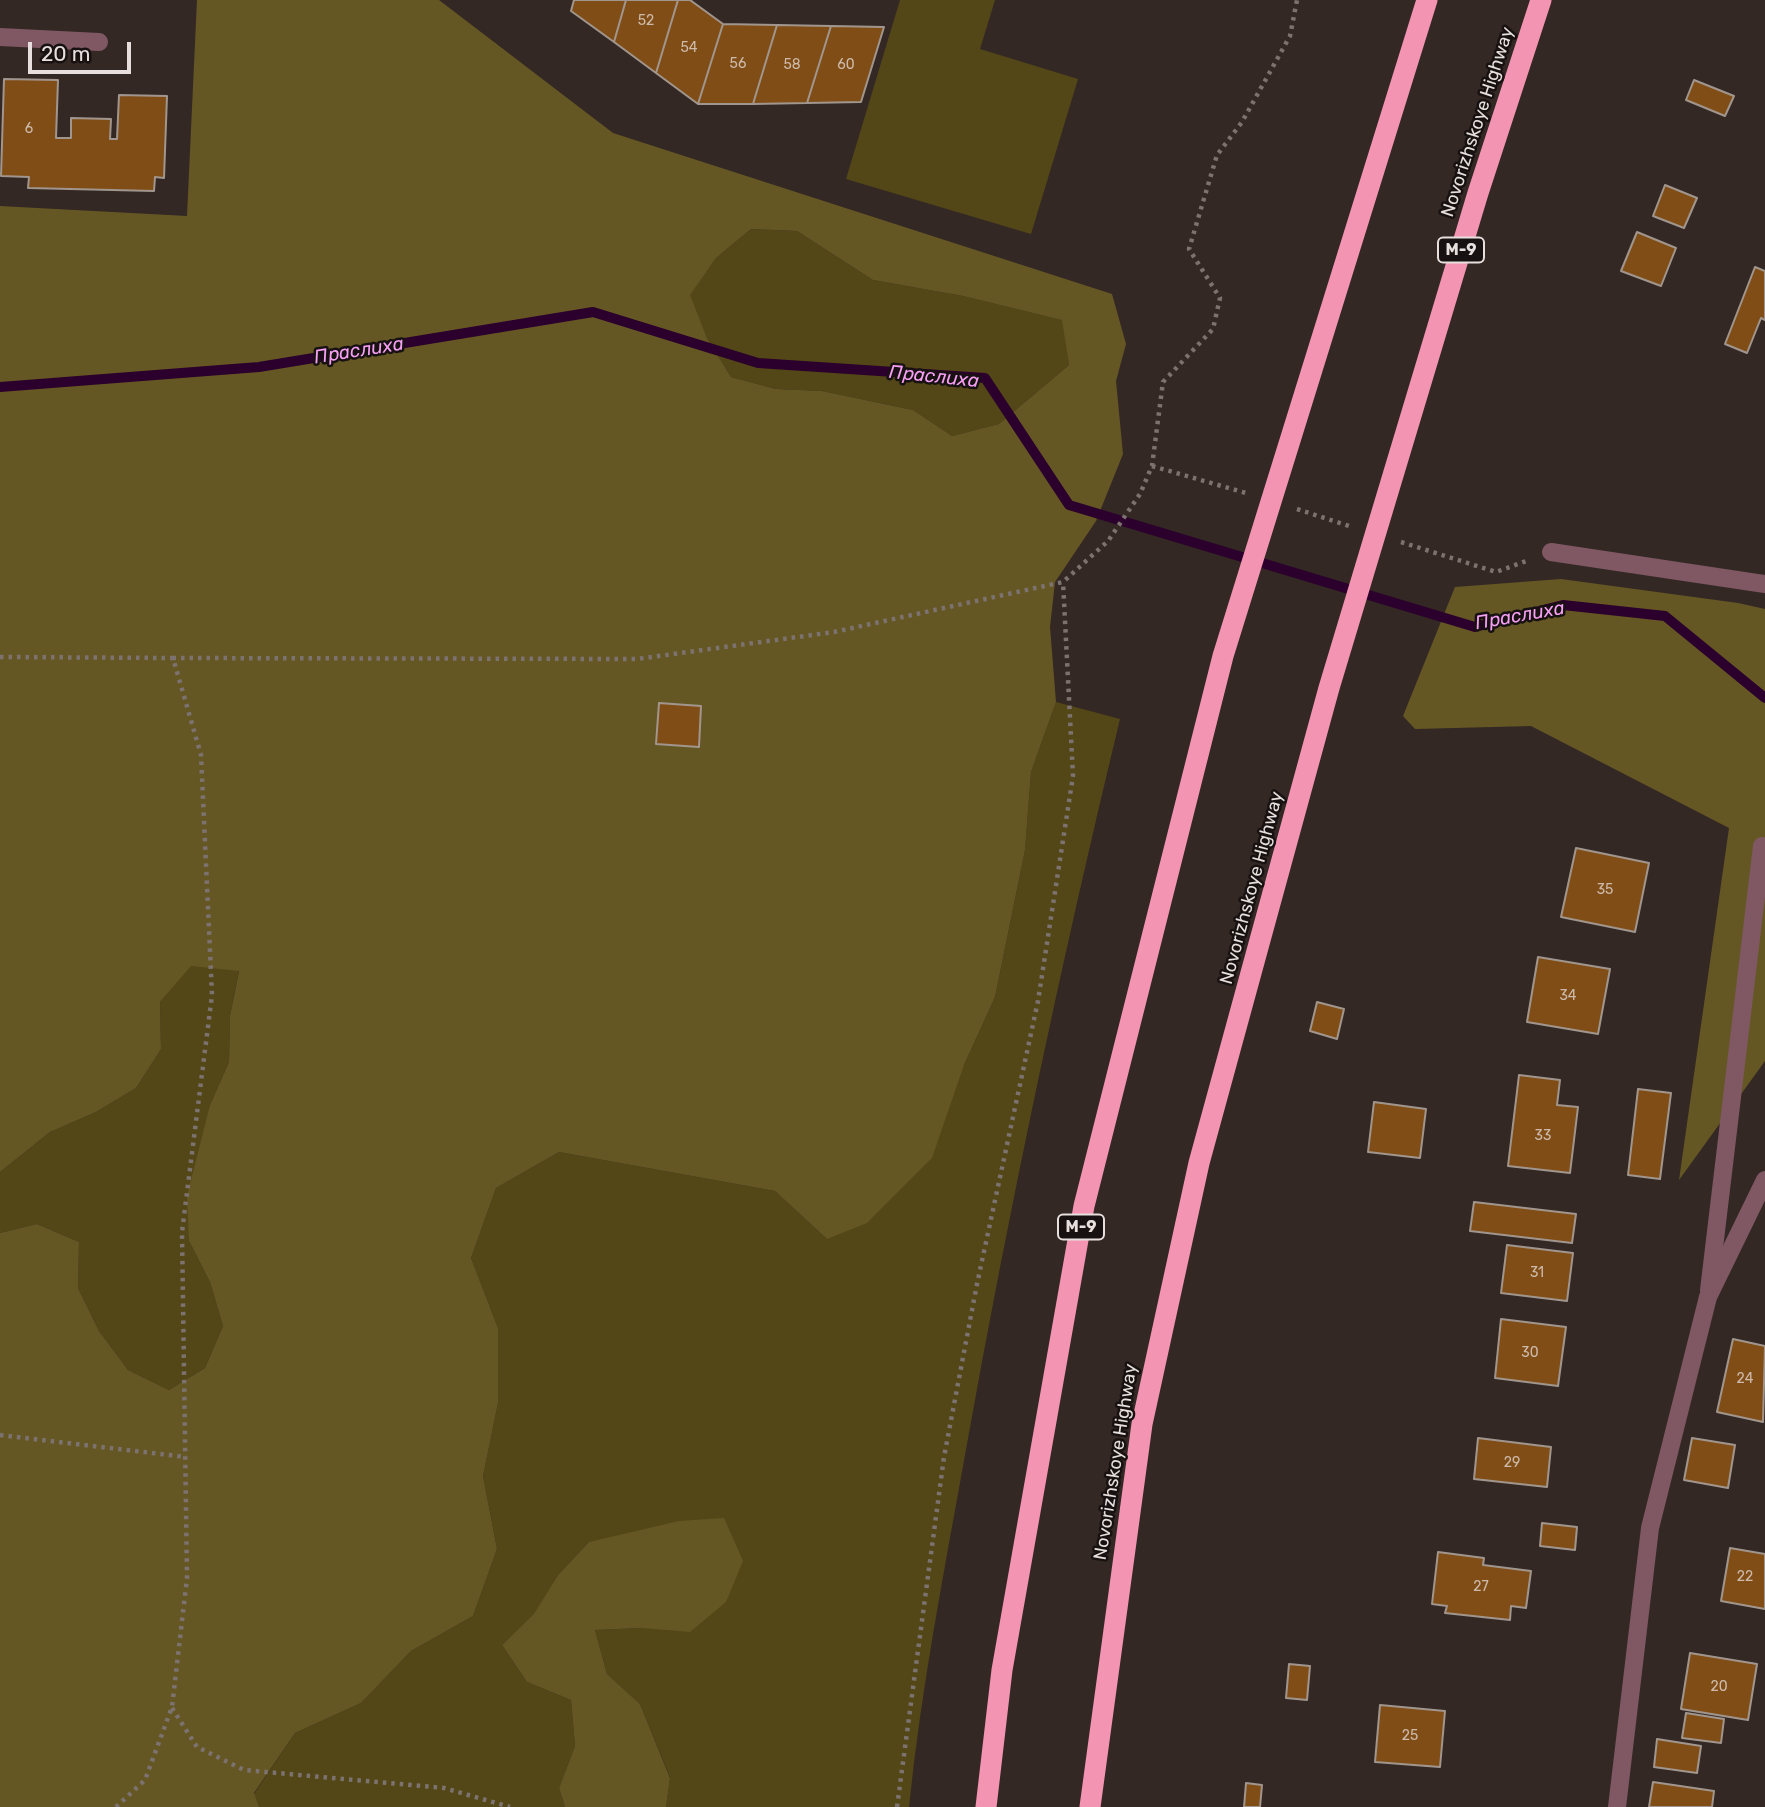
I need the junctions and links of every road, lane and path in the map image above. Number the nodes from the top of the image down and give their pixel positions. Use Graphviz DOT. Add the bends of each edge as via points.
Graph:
graph roads {
  1 [pos="1297,0"];
  2 [pos="1427,0"];
  3 [pos="1541,0"];
  4 [pos="0,37"];
  5 [pos="99,42"];
  6 [pos="1551,552"];
  7 [pos="1063,582"];
  8 [pos="1765,584"];
  9 [pos="0,657"];
  10 [pos="173,658"];
  11 [pos="1762,846"];
  12 [pos="1765,1180"];
  13 [pos="1709,1297"];
  14 [pos="0,1435"];
  15 [pos="186,1457"];
  16 [pos="172,1707"];
  17 [pos="116,1807"];
  18 [pos="510,1807"];
  19 [pos="897,1807"];
  20 [pos="986,1807"];
  21 [pos="1090,1807"];
  22 [pos="1617,1807"];
  1 -- 7 [label="path" via="1290,36 1242,122 1217,155 1189,249 1220,298 1213,329 1163,382 1152,466 1140,494 1108,541"];
  2 -- 20 [label="highway, М-9" via="1223,656 1084,1206 1002,1670"];
  3 -- 21 [label="highway, Novorizhskoye Highway / М-9" via="1329,688 1199,1163 1144,1411"];
  4 -- 5 [label="street"];
  6 -- 8 [label="street"];
  7 -- 10 [label="path" via="834,632 637,659"];
  7 -- 19 [label="path" via="1073,776 1038,1001 976,1284 944,1457"];
  9 -- 10 [label="path"];
  10 -- 15 [label="path" via="201,755 212,995 182,1232"];
  11 -- 13 [label="street"];
  12 -- 13 [label="street"];
  13 -- 22 [label="street" via="1650,1528"];
  14 -- 15 [label="path"];
  15 -- 16 [label="path" via="187,1578"];
  16 -- 17 [label="path" via="145,1780"];
  16 -- 18 [label="path" via="197,1747 244,1770 444,1788"];
}
